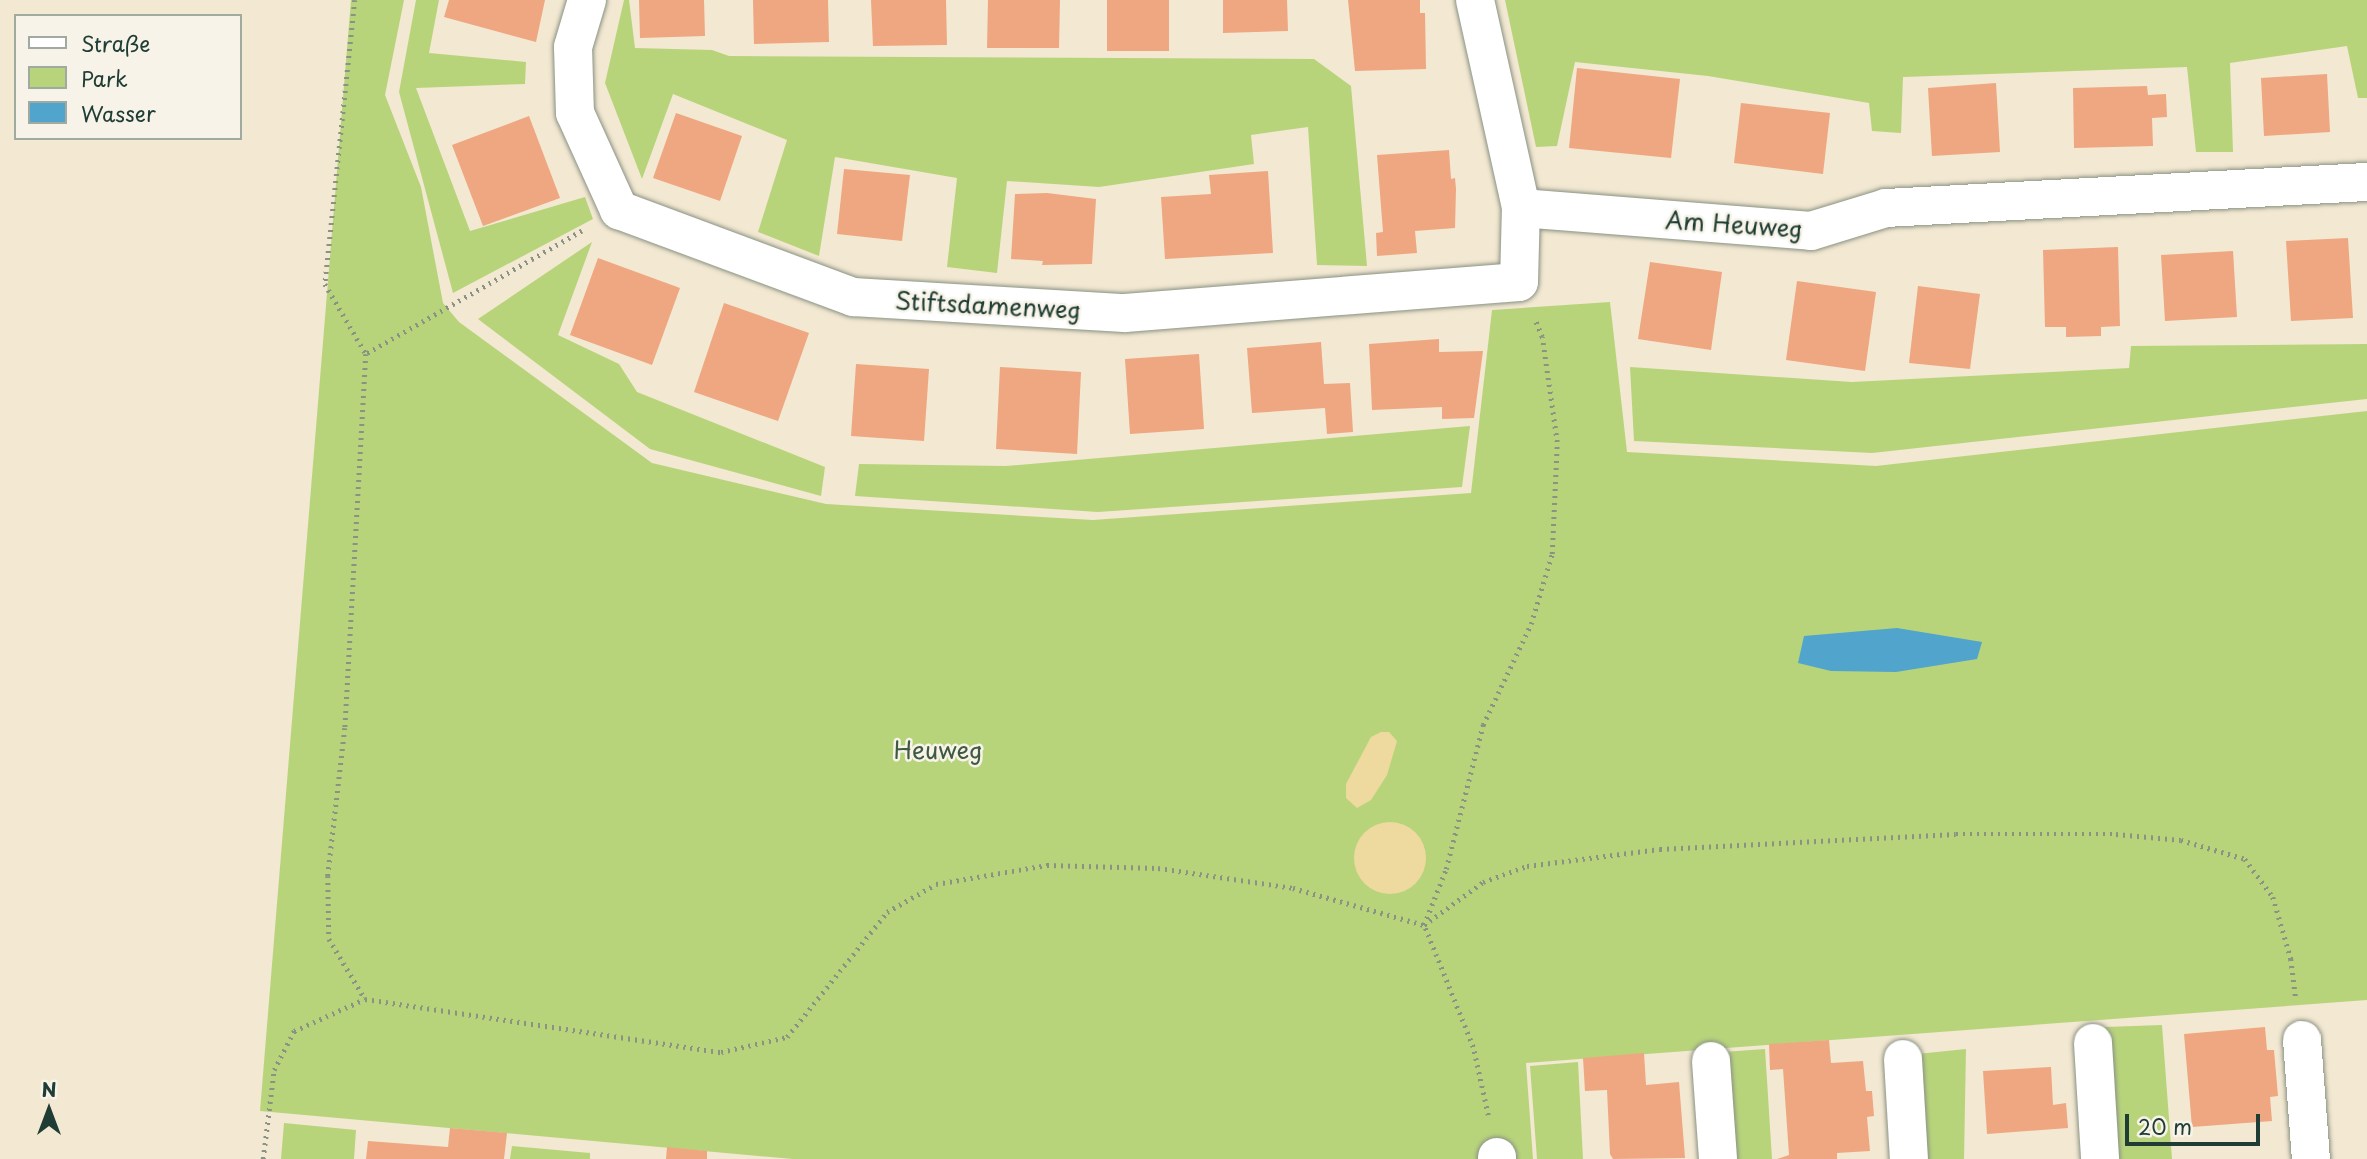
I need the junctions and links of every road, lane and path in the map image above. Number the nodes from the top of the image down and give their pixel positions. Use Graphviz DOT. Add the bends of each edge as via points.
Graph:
graph roads {
  1 [pos="355,0"];
  2 [pos="587,0"];
  3 [pos="1475,0"];
  4 [pos="2367,182"];
  5 [pos="1521,208"];
  6 [pos="619,210"];
  7 [pos="1519,282"];
  8 [pos="366,354"];
  9 [pos="1424,925"];
  10 [pos="365,999"];
  11 [pos="2302,1040"];
  12 [pos="2092,1043"];
  13 [pos="1903,1059"];
  14 [pos="1711,1061"];
  15 [pos="1497,1158"];
  16 [pos="263,1159"];
  17 [pos="1718,1159"];
  18 [pos="1909,1159"];
  19 [pos="2100,1159"];
  20 [pos="2311,1159"];
  1 -- 8 [label="path" via="325,284"];
  2 -- 6 [label="street" via="573,47 575,113"];
  3 -- 5 [label="street"];
  4 -- 5 [label="street, Am Heuweg" via="1886,208 1811,231"];
  5 -- 7 [label="street"];
  6 -- 7 [label="street, Stiftsdamenweg" via="853,298 1125,313"];
  6 -- 8 [label="path"];
  7 -- 9 [label="path" via="1542,337 1557,442 1552,554 1531,624 1483,725 1446,869"];
  8 -- 10 [label="path" via="345,728 328,876 329,939"];
  9 -- 10 [label="path" via="1293,888 1158,867 1047,865 936,884 887,912 787,1037 722,1052"];
  9 -- 11 [label="path" via="1483,882 1527,866 1660,849 1956,834 2116,834 2181,840 2245,859 2273,897 2291,959"];
  9 -- 15 [label="path" via="1472,1047"];
  10 -- 16 [label="path" via="293,1031 274,1069"];
  11 -- 20 [label="street"];
  12 -- 19 [label="street"];
  13 -- 18 [label="street"];
  14 -- 17 [label="street"];
}
